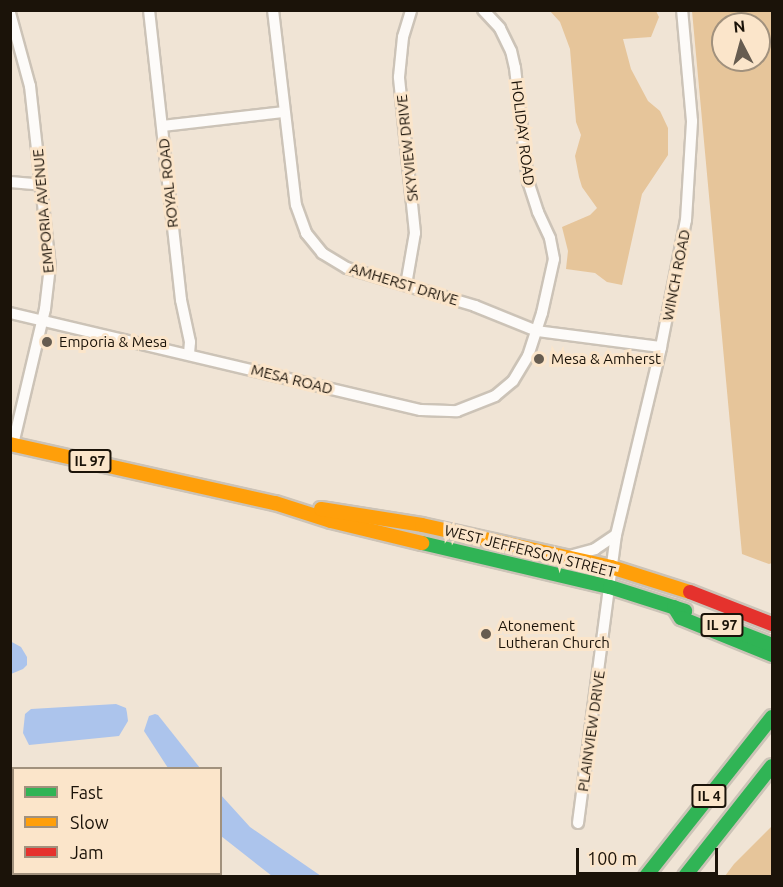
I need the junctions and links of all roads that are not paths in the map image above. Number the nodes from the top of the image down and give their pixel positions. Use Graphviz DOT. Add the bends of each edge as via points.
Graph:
graph roads {
  1 [pos="149,10"];
  2 [pos="273,10"];
  3 [pos="411,10"];
  4 [pos="483,10"];
  5 [pos="682,10"];
  6 [pos="10,13"];
  7 [pos="284,112"];
  8 [pos="163,126"];
  9 [pos="10,182"];
  10 [pos="42,185"];
  11 [pos="406,285"];
  12 [pos="10,313"];
  13 [pos="42,320"];
  14 [pos="537,331"];
  15 [pos="661,347"];
  16 [pos="189,354"];
  17 [pos="12,444"];
  18 [pos="275,503"];
  19 [pos="616,535"];
  20 [pos="558,554"];
  21 [pos="611,567"];
  22 [pos="610,587"];
  23 [pos="674,607"];
  24 [pos="772,624"];
  25 [pos="772,645"];
  26 [pos="772,655"];
  27 [pos="772,717"];
  28 [pos="772,766"];
  29 [pos="772,778"];
  30 [pos="578,823"];
  31 [pos="702,854"];
  32 [pos="646,876"];
  33 [pos="685,876"];
  1 -- 8 [label="street, ROYAL ROAD"];
  2 -- 7 [label="street, AMHERST DRIVE"];
  3 -- 11 [label="street, SKYVIEW DRIVE" via="403,37 399,77 415,233"];
  4 -- 14 [label="street, HOLIDAY ROAD" via="500,28 511,51 528,182 553,249 553,272"];
  5 -- 15 [label="street, WINCH ROAD" via="692,121 690,184 680,259"];
  6 -- 10 [label="street, EMPORIA AVENUE" via="30,86"];
  7 -- 8 [label="street"];
  7 -- 11 [label="street, AMHERST DRIVE" via="296,205 306,233 322,253 347,268"];
  8 -- 16 [label="street, ROYAL ROAD"];
  9 -- 10 [label="street"];
  10 -- 13 [label="street, EMPORIA AVENUE" via="50,266"];
  11 -- 14 [label="street, AMHERST DRIVE" via="475,306"];
  12 -- 13 [label="street, MESA ROAD"];
  13 -- 16 [label="street, MESA ROAD"];
  13 -- 17 [label="street, EMPORIA AVENUE"];
  14 -- 15 [label="street, AMHERST DRIVE"];
  14 -- 16 [label="street, MESA ROAD" via="521,370 504,389 474,406 444,412 421,410"];
  15 -- 19 [label="street, WINCH ROAD"];
  17 -- 18 [label="main road, WEST JEFFERSON STREET / IL 97"];
  18 -- 20 [label="main road, WEST JEFFERSON STREET / IL 97" via="388,518"];
  18 -- 22 [label="main road, WEST JEFFERSON STREET / IL 97" via="331,521"];
  19 -- 20 [label="street" via="586,553"];
  19 -- 21 [label="street, WINCH ROAD"];
  20 -- 21 [label="main road, WEST JEFFERSON STREET / IL 97"];
  21 -- 22 [label="street, PLAINVIEW DRIVE"];
  21 -- 24 [label="main road, WEST JEFFERSON STREET / IL 97"];
  22 -- 23 [label="main road, WEST JEFFERSON STREET / IL 97"];
  22 -- 30 [label="street, PLAINVIEW DRIVE"];
  23 -- 25 [label="main road, WEST JEFFERSON STREET / IL 97"];
  23 -- 26 [label="main road" via="681,618"];
  27 -- 32 [label="main road, IL 4"];
  28 -- 31 [label="main road, IL 4"];
  29 -- 31 [label="main road" via="718,846"];
  31 -- 33 [label="main road, IL 4"];
}
